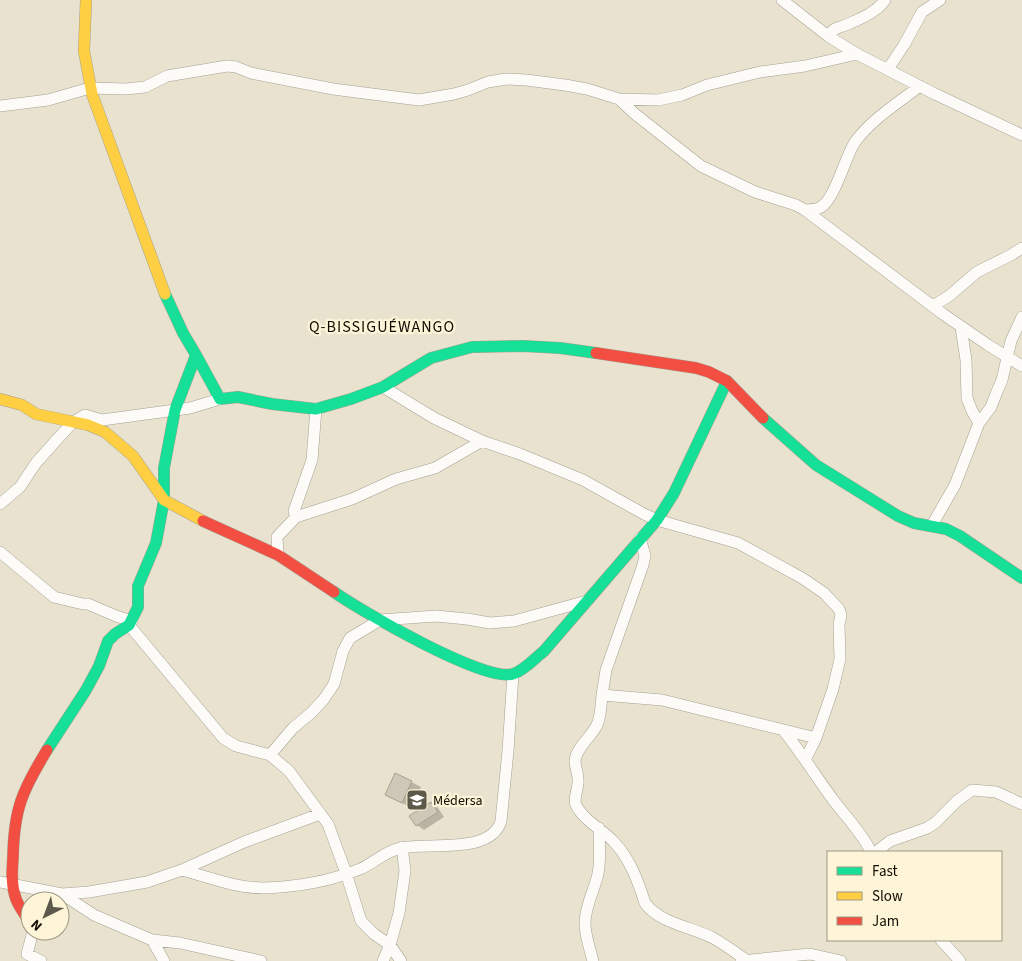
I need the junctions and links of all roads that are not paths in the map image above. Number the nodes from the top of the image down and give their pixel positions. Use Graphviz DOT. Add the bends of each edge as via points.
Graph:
graph roads {
  1 [pos="86,0"];
  2 [pos="782,0"];
  3 [pos="885,0"];
  4 [pos="940,0"];
  5 [pos="828,36"];
  6 [pos="857,54"];
  7 [pos="888,69"];
  8 [pos="920,86"];
  9 [pos="90,88"];
  10 [pos="619,99"];
  11 [pos="0,106"];
  12 [pos="1022,135"];
  13 [pos="805,210"];
  14 [pos="1022,248"];
  15 [pos="933,306"];
  16 [pos="1022,317"];
  17 [pos="961,327"];
  18 [pos="196,355"];
  19 [pos="1006,356"];
  20 [pos="1022,366"];
  21 [pos="727,381"];
  22 [pos="383,387"];
  23 [pos="0,398"];
  24 [pos="220,399"];
  25 [pos="316,409"];
  26 [pos="175,410"];
  27 [pos="73,422"];
  28 [pos="979,423"];
  29 [pos="482,441"];
  30 [pos="164,500"];
  31 [pos="0,504"];
  32 [pos="296,517"];
  33 [pos="657,520"];
  34 [pos="932,525"];
  35 [pos="640,538"];
  36 [pos="0,552"];
  37 [pos="278,555"];
  38 [pos="1022,578"];
  39 [pos="587,601"];
  40 [pos="380,620"];
  41 [pos="131,623"];
  42 [pos="514,674"];
  43 [pos="602,695"];
  44 [pos="784,731"];
  45 [pos="816,738"];
  46 [pos="270,755"];
  47 [pos="806,758"];
  48 [pos="1022,804"];
  49 [pos="320,814"];
  50 [pos="599,828"];
  51 [pos="402,847"];
  52 [pos="870,851"];
  53 [pos="877,851"];
  54 [pos="182,870"];
  55 [pos="346,873"];
  56 [pos="0,882"];
  57 [pos="12,886"];
  58 [pos="43,891"];
  59 [pos="70,893"];
  60 [pos="70,899"];
  61 [pos="20,906"];
  62 [pos="152,940"];
  63 [pos="30,941"];
  64 [pos="942,941"];
  65 [pos="390,945"];
  66 [pos="743,960"];
  67 [pos="41,961"];
  68 [pos="164,961"];
  69 [pos="260,961"];
  70 [pos="383,961"];
  71 [pos="402,961"];
  72 [pos="593,961"];
  73 [pos="841,961"];
  74 [pos="960,961"];
  1 -- 9 [label="street" via="84,49"];
  2 -- 5 [label="street"];
  3 -- 5 [label="street" via="877,9 847,25 834,28"];
  4 -- 7 [label="street" via="922,12"];
  5 -- 6 [label="street"];
  6 -- 7 [label="street"];
  6 -- 10 [label="street" via="707,84 682,95 658,100"];
  7 -- 8 [label="street"];
  8 -- 12 [label="street"];
  8 -- 13 [label="street" via="877,119 857,140 825,204"];
  9 -- 10 [label="street" via="145,87 167,76 227,66 333,90 419,100 506,79 565,85"];
  9 -- 11 [label="street" via="48,100"];
  9 -- 18 [label="street" via="146,250 186,341"];
  10 -- 13 [label="street" via="701,166 755,192"];
  13 -- 15 [label="street"];
  14 -- 15 [label="street" via="977,272"];
  15 -- 17 [label="street"];
  16 -- 19 [label="street"];
  17 -- 19 [label="street"];
  17 -- 28 [label="street" via="967,398"];
  18 -- 24 [label="street"];
  18 -- 26 [label="street"];
  19 -- 20 [label="street"];
  19 -- 28 [label="street" via="1002,380 991,407"];
  21 -- 22 [label="street" via="709,372 676,364 522,346 472,347 451,352 431,358"];
  21 -- 33 [label="street" via="674,493"];
  21 -- 34 [label="street" via="755,411 816,465 898,516"];
  22 -- 25 [label="street"];
  22 -- 29 [label="street" via="434,418"];
  23 -- 27 [label="street" via="22,405 36,414"];
  24 -- 25 [label="street" via="238,397"];
  24 -- 26 [label="street"];
  25 -- 32 [label="street" via="313,455 294,511"];
  26 -- 27 [label="street" via="102,420 86,415"];
  26 -- 30 [label="street" via="164,468"];
  27 -- 30 [label="street" via="96,427 112,436 133,456"];
  27 -- 31 [label="street" via="36,463 20,487"];
  28 -- 34 [label="street" via="955,485"];
  29 -- 32 [label="street" via="436,468 396,479 352,499"];
  29 -- 33 [label="street" via="583,480"];
  30 -- 37 [label="street" via="214,527"];
  30 -- 41 [label="street" via="156,543 138,586 138,607"];
  32 -- 37 [label="street" via="277,537"];
  33 -- 35 [label="street"];
  33 -- 45 [label="street" via="738,543 811,583 839,609 840,665"];
  34 -- 38 [label="street" via="960,536"];
  35 -- 39 [label="street"];
  35 -- 43 [label="street" via="645,556 643,565 606,670"];
  36 -- 41 [label="street" via="54,597 88,604"];
  37 -- 40 [label="street"];
  39 -- 40 [label="street" via="514,621 490,623 436,616"];
  39 -- 42 [label="street" via="544,651"];
  40 -- 42 [label="street" via="482,669"];
  40 -- 46 [label="street" via="350,638 334,684 324,699"];
  41 -- 46 [label="street" via="223,738 236,746"];
  41 -- 57 [label="street" via="108,642 86,690 23,792 14,839"];
  42 -- 51 [label="street" via="498,829 481,841"];
  43 -- 44 [label="street" via="662,700"];
  43 -- 50 [label="street" via="598,723 578,751 575,765 578,781 575,801 581,813"];
  44 -- 45 [label="street"];
  44 -- 47 [label="street"];
  45 -- 47 [label="street"];
  46 -- 49 [label="street" via="288,771"];
  47 -- 52 [label="street"];
  48 -- 53 [label="street" via="996,792 972,790 935,823 890,841"];
  49 -- 54 [label="street" via="244,842"];
  49 -- 55 [label="street" via="328,824"];
  50 -- 66 [label="street" via="622,851 648,908 712,938"];
  50 -- 72 [label="street" via="598,874 585,922"];
  51 -- 55 [label="street"];
  51 -- 65 [label="street" via="405,871"];
  54 -- 55 [label="street" via="245,887 262,888 311,883"];
  54 -- 59 [label="street" via="147,882"];
  55 -- 65 [label="street" via="361,921"];
  56 -- 57 [label="street"];
  57 -- 58 [label="street"];
  57 -- 61 [label="street"];
  60 -- 62 [label="street" via="94,915"];
  62 -- 68 [label="street"];
  62 -- 69 [label="street"];
  63 -- 67 [label="street" via="27,954"];
  64 -- 74 [label="street"];
  65 -- 70 [label="street"];
  65 -- 71 [label="street"];
  66 -- 73 [label="street" via="810,954"];
}
